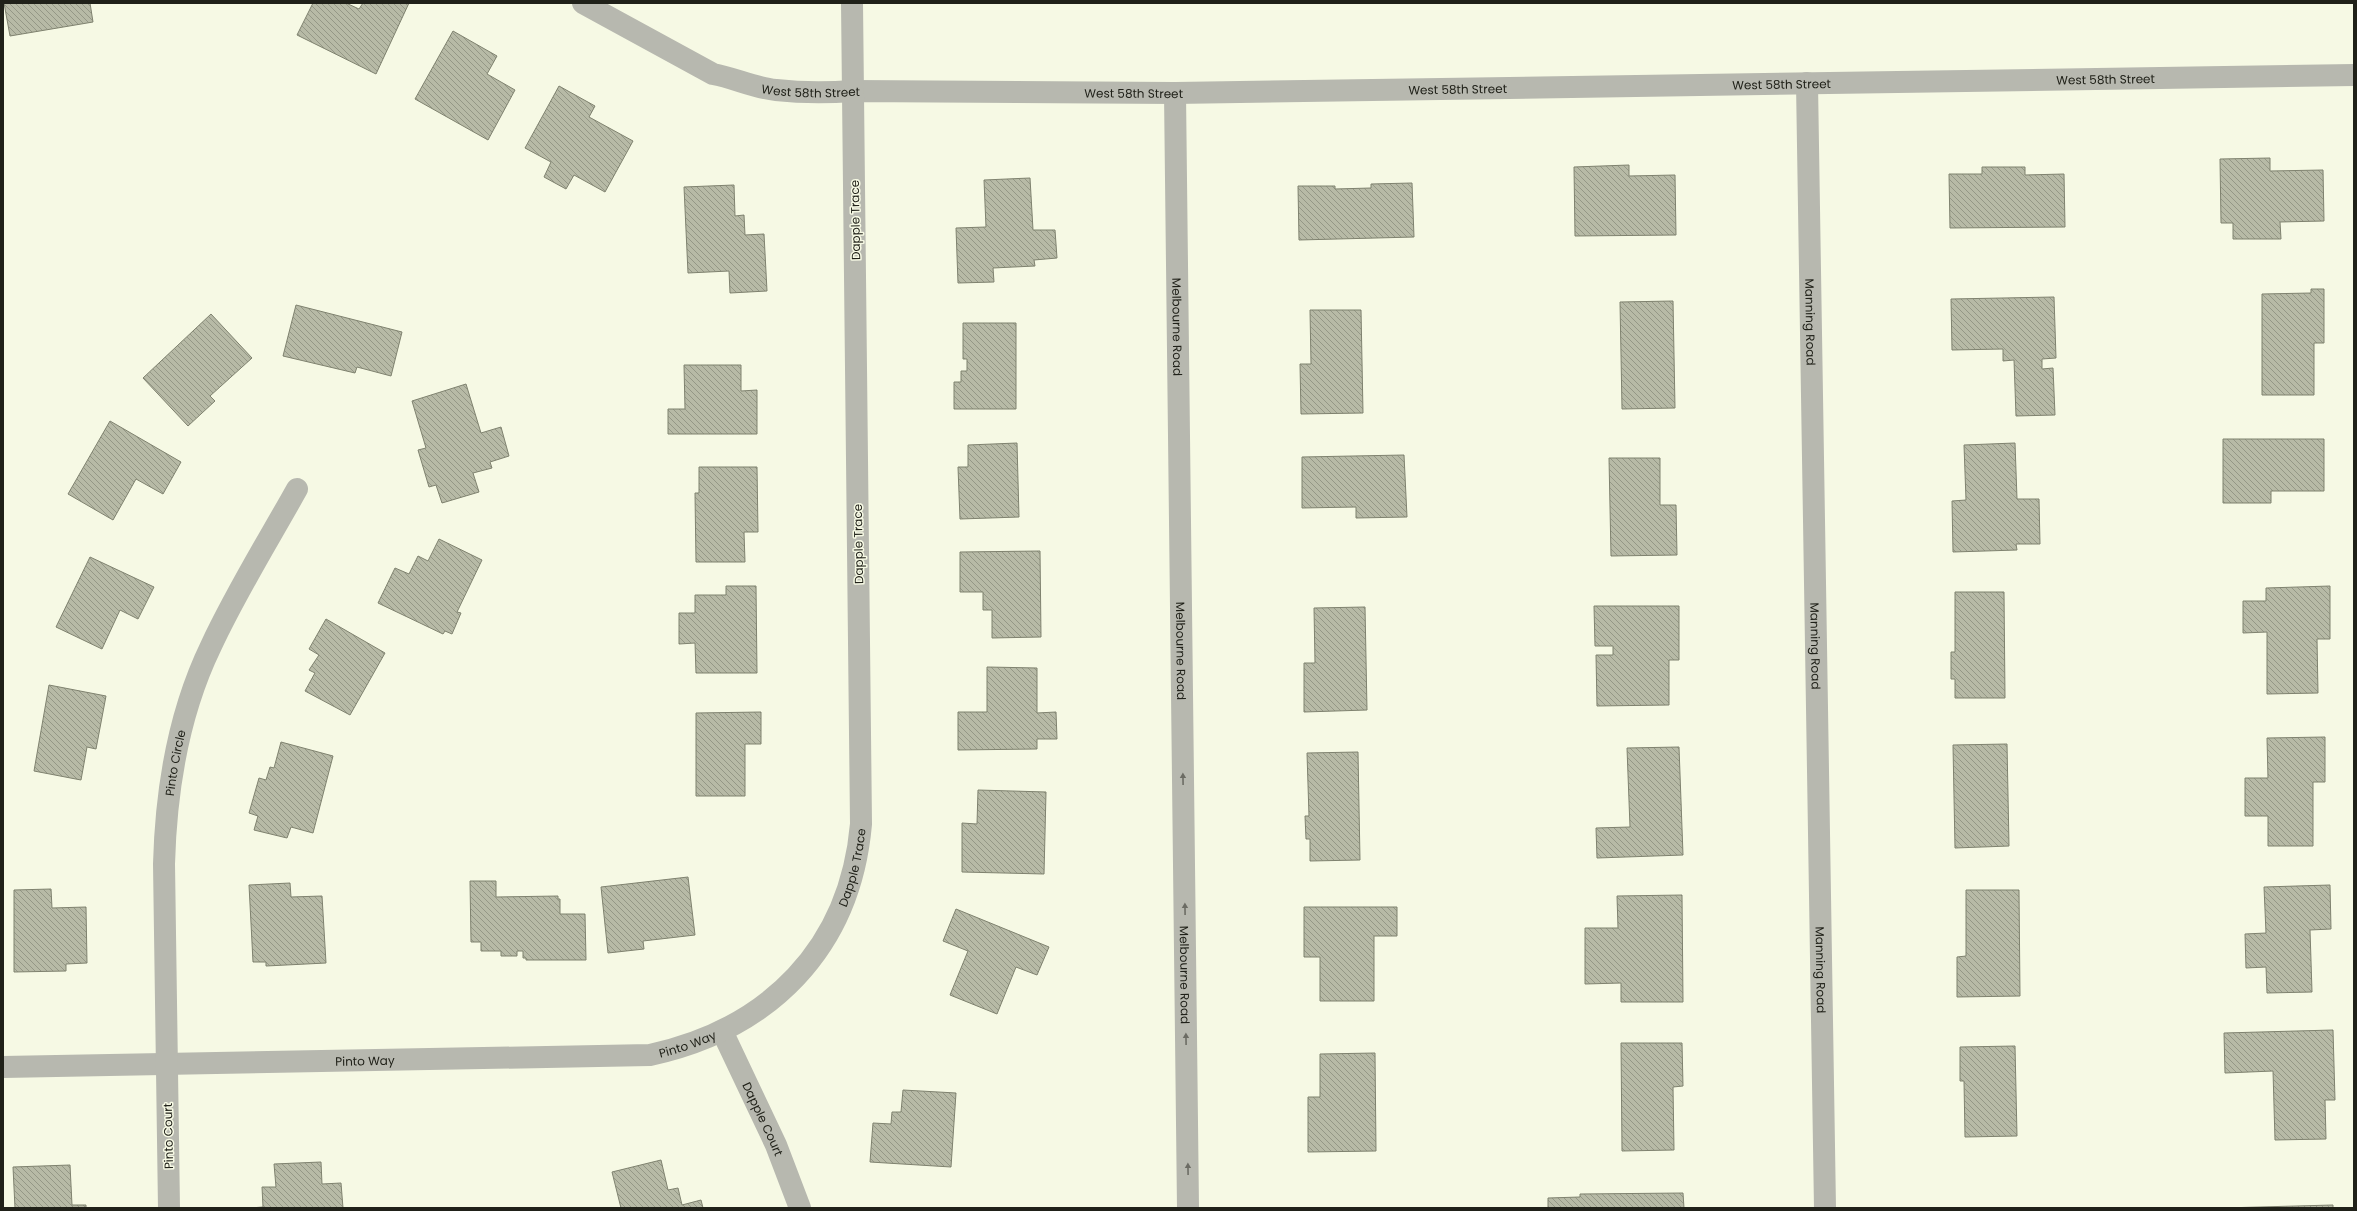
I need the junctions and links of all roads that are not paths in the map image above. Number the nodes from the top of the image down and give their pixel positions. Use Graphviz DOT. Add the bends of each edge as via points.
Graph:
graph roads {
  1 [pos="583,3"];
  2 [pos="852,3"];
  3 [pos="2354,75"];
  4 [pos="1808,83"];
  5 [pos="853,91"];
  6 [pos="1175,93"];
  7 [pos="298,489"];
  8 [pos="722,1031"];
  9 [pos="167,1064"];
  10 [pos="3,1066"];
  11 [pos="169,1208"];
  12 [pos="800,1208"];
  13 [pos="1188,1208"];
  14 [pos="1825,1208"];
  1 -- 5 [label="street, West 58th Street" via="696,65 738,82 801,93"];
  2 -- 5 [label="street, Dapple Trace"];
  3 -- 4 [label="street, West 58th Street"];
  4 -- 6 [label="street, West 58th Street"];
  4 -- 14 [label="street, Manning Road"];
  5 -- 6 [label="street, West 58th Street"];
  5 -- 8 [label="street, Dapple Trace" via="861,805 859,840 847,891 824,940 780,993 752,1015"];
  13 -- 6 [label="street, Melbourne Road, one-way"];
  7 -- 9 [label="street, Pinto Circle" via="211,645 192,694 178,742 168,794 165,845"];
  8 -- 9 [label="street, Pinto Way" via="692,1044 650,1055"];
  8 -- 12 [label="street, Dapple Court" via="776,1145"];
  9 -- 10 [label="street, Pinto Way"];
  9 -- 11 [label="street, Pinto Court"];
}
